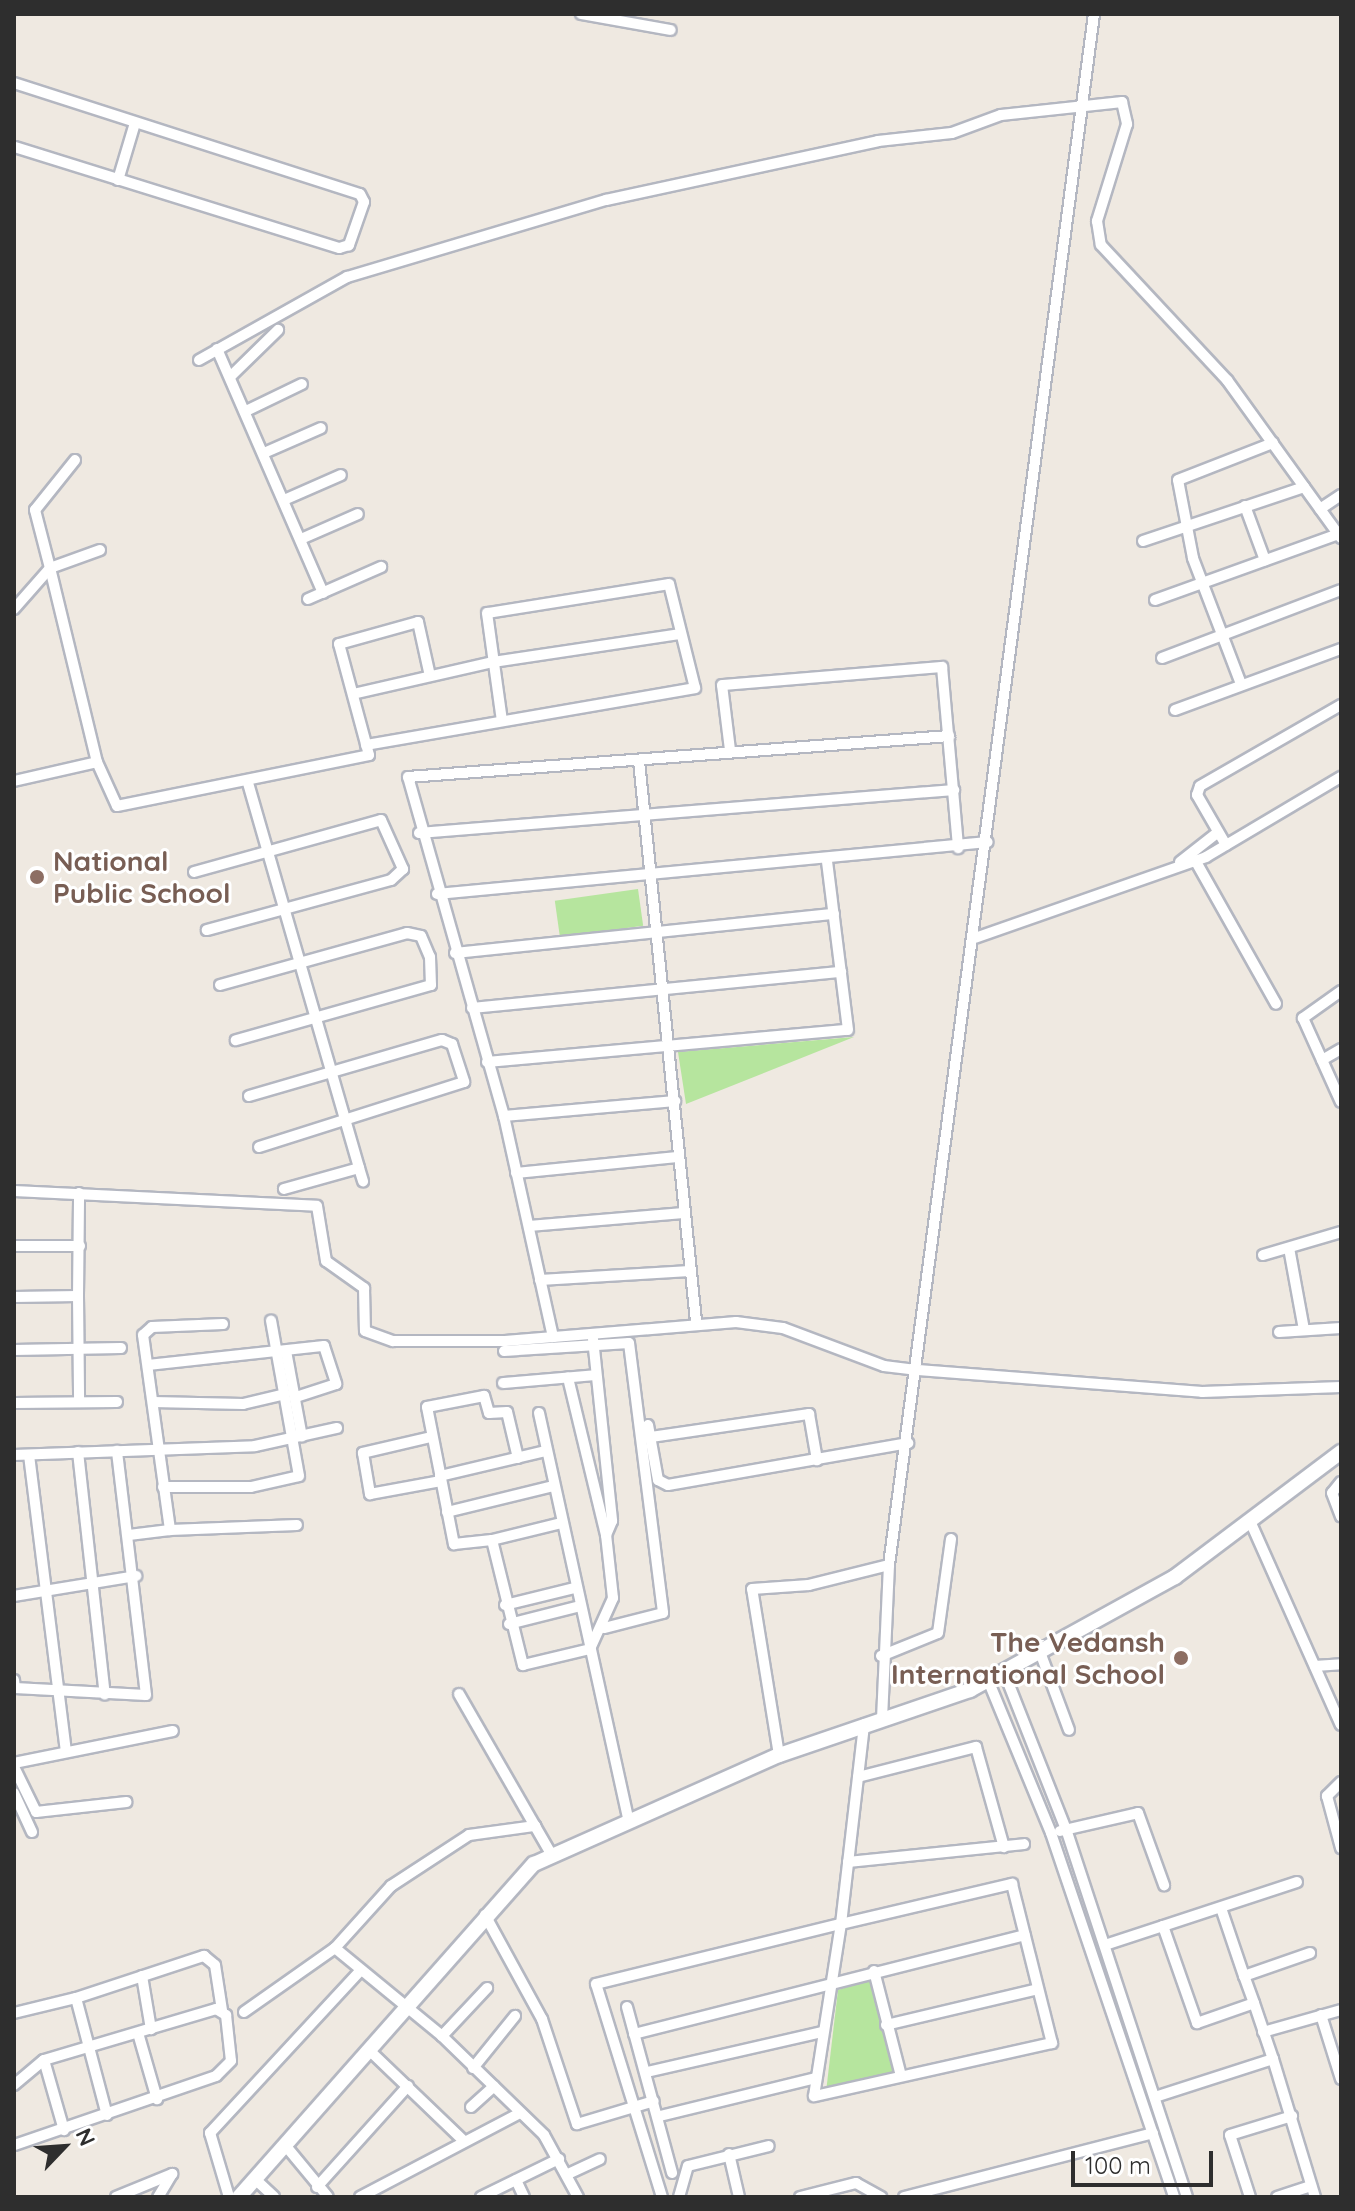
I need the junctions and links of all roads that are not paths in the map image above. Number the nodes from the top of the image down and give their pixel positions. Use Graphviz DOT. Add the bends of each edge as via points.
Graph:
graph roads {
  1 [pos="581,14"];
  2 [pos="1094,14"];
  3 [pos="639,19"];
  4 [pos="671,30"];
  5 [pos="14,83"];
  6 [pos="1082,105"];
  7 [pos="135,123"];
  8 [pos="14,147"];
  9 [pos="118,180"];
  10 [pos="278,330"];
  11 [pos="217,349"];
  12 [pos="199,360"];
  13 [pos="231,376"];
  14 [pos="302,384"];
  15 [pos="246,411"];
  16 [pos="321,428"];
  17 [pos="1273,443"];
  18 [pos="264,453"];
  19 [pos="75,460"];
  20 [pos="341,475"];
  21 [pos="1304,487"];
  22 [pos="1341,495"];
  23 [pos="284,500"];
  24 [pos="1245,506"];
  25 [pos="1320,509"];
  26 [pos="358,514"];
  27 [pos="1183,527"];
  28 [pos="1340,536"];
  29 [pos="301,539"];
  30 [pos="1143,541"];
  31 [pos="100,550"];
  32 [pos="1265,560"];
  33 [pos="381,567"];
  34 [pos="50,568"];
  35 [pos="1201,583"];
  36 [pos="1341,590"];
  37 [pos="323,593"];
  38 [pos="308,599"];
  39 [pos="1155,600"];
  40 [pos="14,609"];
  41 [pos="681,634"];
  42 [pos="1221,635"];
  43 [pos="1341,649"];
  44 [pos="1162,658"];
  45 [pos="493,662"];
  46 [pos="430,676"];
  47 [pos="1241,684"];
  48 [pos="353,694"];
  49 [pos="1341,705"];
  50 [pos="1175,710"];
  51 [pos="502,721"];
  52 [pos="949,736"];
  53 [pos="366,745"];
  54 [pos="730,750"];
  55 [pos="639,761"];
  56 [pos="97,762"];
  57 [pos="1341,777"];
  58 [pos="14,781"];
  59 [pos="248,783"];
  60 [pos="954,790"];
  61 [pos="642,817"];
  62 [pos="419,833"];
  63 [pos="1217,833"];
  64 [pos="988,842"];
  65 [pos="1226,845"];
  66 [pos="958,848"];
  67 [pos="268,852"];
  68 [pos="1195,860"];
  69 [pos="827,861"];
  70 [pos="1179,863"];
  71 [pos="194,872"];
  72 [pos="647,878"];
  73 [pos="437,894"];
  74 [pos="284,909"];
  75 [pos="834,914"];
  76 [pos="207,930"];
  77 [pos="653,937"];
  78 [pos="975,938"];
  79 [pos="455,953"];
  80 [pos="299,964"];
  81 [pos="841,972"];
  82 [pos="220,985"];
  83 [pos="1341,991"];
  84 [pos="659,994"];
  85 [pos="1276,1004"];
  86 [pos="472,1008"];
  87 [pos="315,1019"];
  88 [pos="236,1040"];
  89 [pos="670,1049"];
  90 [pos="1341,1049"];
  91 [pos="1322,1060"];
  92 [pos="487,1062"];
  93 [pos="330,1074"];
  94 [pos="249,1096"];
  95 [pos="675,1101"];
  96 [pos="1341,1102"];
  97 [pos="504,1116"];
  98 [pos="345,1121"];
  99 [pos="259,1147"];
  100 [pos="677,1157"];
  101 [pos="359,1168"];
  102 [pos="516,1173"];
  103 [pos="363,1181"];
  104 [pos="284,1189"];
  105 [pos="14,1191"];
  106 [pos="79,1193"];
  107 [pos="683,1213"];
  108 [pos="529,1226"];
  109 [pos="1341,1232"];
  110 [pos="14,1246"];
  111 [pos="80,1246"];
  112 [pos="1289,1248"];
  113 [pos="1263,1255"];
  114 [pos="690,1271"];
  115 [pos="540,1280"];
  116 [pos="78,1296"];
  117 [pos="14,1297"];
  118 [pos="271,1320"];
  119 [pos="696,1321"];
  120 [pos="223,1324"];
  121 [pos="1341,1328"];
  122 [pos="1304,1330"];
  123 [pos="592,1331"];
  124 [pos="1279,1332"];
  125 [pos="553,1337"];
  126 [pos="593,1344"];
  127 [pos="121,1348"];
  128 [pos="78,1349"];
  129 [pos="14,1350"];
  130 [pos="504,1351"];
  131 [pos="281,1352"];
  132 [pos="148,1365"];
  133 [pos="918,1370"];
  134 [pos="596,1375"];
  135 [pos="568,1378"];
  136 [pos="503,1383"];
  137 [pos="1341,1387"];
  138 [pos="290,1396"];
  139 [pos="79,1400"];
  140 [pos="117,1402"];
  141 [pos="153,1402"];
  142 [pos="14,1403"];
  143 [pos="539,1413"];
  144 [pos="648,1425"];
  145 [pos="337,1428"];
  146 [pos="431,1437"];
  147 [pos="651,1437"];
  148 [pos="298,1438"];
  149 [pos="908,1443"];
  150 [pos="161,1448"];
  151 [pos="602,1449"];
  152 [pos="117,1451"];
  153 [pos="546,1451"];
  154 [pos="78,1452"];
  155 [pos="1341,1452"];
  156 [pos="588,1453"];
  157 [pos="14,1455"];
  158 [pos="29,1455"];
  159 [pos="518,1458"];
  160 [pos="817,1460"];
  161 [pos="441,1478"];
  162 [pos="1341,1482"];
  163 [pos="554,1486"];
  164 [pos="163,1487"];
  165 [pos="447,1512"];
  166 [pos="1341,1516"];
  167 [pos="1250,1521"];
  168 [pos="562,1523"];
  169 [pos="297,1525"];
  170 [pos="170,1530"];
  171 [pos="129,1535"];
  172 [pos="606,1535"];
  173 [pos="951,1539"];
  174 [pos="492,1540"];
  175 [pos="889,1565"];
  176 [pos="136,1576"];
  177 [pos="96,1581"];
  178 [pos="575,1588"];
  179 [pos="47,1590"];
  180 [pos="14,1596"];
  181 [pos="505,1605"];
  182 [pos="580,1606"];
  183 [pos="509,1624"];
  184 [pos="604,1628"];
  185 [pos="590,1649"];
  186 [pos="1040,1652"];
  187 [pos="881,1656"];
  188 [pos="1341,1664"];
  189 [pos="1315,1666"];
  190 [pos="1004,1672"];
  191 [pos="14,1680"];
  192 [pos="988,1680"];
  193 [pos="58,1689"];
  194 [pos="459,1694"];
  195 [pos="105,1695"];
  196 [pos="882,1719"];
  197 [pos="864,1724"];
  198 [pos="1341,1725"];
  199 [pos="1069,1730"];
  200 [pos="173,1731"];
  201 [pos="66,1752"];
  202 [pos="779,1755"];
  203 [pos="14,1765"];
  204 [pos="858,1777"];
  205 [pos="1341,1782"];
  206 [pos="14,1793"];
  207 [pos="126,1802"];
  208 [pos="629,1821"];
  209 [pos="535,1826"];
  210 [pos="1066,1829"];
  211 [pos="32,1832"];
  212 [pos="1051,1833"];
  213 [pos="1024,1844"];
  214 [pos="1004,1847"];
  215 [pos="1341,1848"];
  216 [pos="551,1854"];
  217 [pos="848,1862"];
  218 [pos="1297,1882"];
  219 [pos="1164,1885"];
  220 [pos="1221,1908"];
  221 [pos="485,1915"];
  222 [pos="841,1924"];
  223 [pos="1163,1926"];
  224 [pos="1025,1935"];
  225 [pos="1105,1945"];
  226 [pos="335,1948"];
  227 [pos="1310,1953"];
  228 [pos="361,1970"];
  229 [pos="874,1971"];
  230 [pos="142,1976"];
  231 [pos="1244,1976"];
  232 [pos="829,1984"];
  233 [pos="487,1988"];
  234 [pos="1038,1989"];
  235 [pos="76,1998"];
  236 [pos="1254,2003"];
  237 [pos="406,2007"];
  238 [pos="627,2007"];
  239 [pos="222,2010"];
  240 [pos="1341,2010"];
  241 [pos="244,2012"];
  242 [pos="14,2013"];
  243 [pos="1321,2015"];
  244 [pos="515,2016"];
  245 [pos="886,2025"];
  246 [pos="151,2029"];
  247 [pos="821,2032"];
  248 [pos="1263,2032"];
  249 [pos="138,2033"];
  250 [pos="634,2034"];
  251 [pos="442,2036"];
  252 [pos="86,2048"];
  253 [pos="369,2050"];
  254 [pos="1273,2059"];
  255 [pos="44,2060"];
  256 [pos="1339,2064"];
  257 [pos="473,2068"];
  258 [pos="647,2072"];
  259 [pos="901,2076"];
  260 [pos="816,2078"];
  261 [pos="1341,2079"];
  262 [pos="14,2085"];
  263 [pos="408,2086"];
  264 [pos="494,2086"];
  265 [pos="1155,2097"];
  266 [pos="157,2099"];
  267 [pos="654,2101"];
  268 [pos="471,2107"];
  269 [pos="633,2108"];
  270 [pos="520,2113"];
  271 [pos="107,2115"];
  272 [pos="660,2116"];
  273 [pos="1292,2116"];
  274 [pos="64,2130"];
  275 [pos="1153,2133"];
  276 [pos="464,2141"];
  277 [pos="14,2145"];
  278 [pos="285,2145"];
  279 [pos="769,2146"];
  280 [pos="729,2154"];
  281 [pos="559,2159"];
  282 [pos="600,2159"];
  283 [pos="672,2173"];
  284 [pos="568,2174"];
  285 [pos="255,2179"];
  286 [pos="516,2180"];
  287 [pos="317,2187"];
  288 [pos="1313,2192"];
  289 [pos="116,2197"];
  290 [pos="158,2197"];
  291 [pos="229,2197"];
  292 [pos="239,2197"];
  293 [pos="274,2197"];
  294 [pos="328,2197"];
  295 [pos="360,2197"];
  296 [pos="481,2197"];
  297 [pos="524,2197"];
  298 [pos="578,2197"];
  299 [pos="662,2197"];
  300 [pos="679,2197"];
  301 [pos="739,2197"];
  302 [pos="800,2197"];
  303 [pos="881,2197"];
  304 [pos="904,2197"];
  305 [pos="1174,2197"];
  306 [pos="1187,2197"];
  307 [pos="1250,2197"];
  308 [pos="1277,2197"];
  1 -- 3 [label="street"];
  2 -- 6 [label="street"];
  3 -- 4 [label="street"];
  5 -- 7 [label="street"];
  6 -- 11 [label="street" via="1001,115 941,136 878,141 606,200 347,277"];
  6 -- 17 [label="street" via="1122,102 1129,114 1097,221 1101,245 1215,365"];
  6 -- 64 [label="street"];
  7 -- 9 [label="street"];
  7 -- 9 [label="street" via="360,194 364,202 349,245 339,248"];
  8 -- 9 [label="street"];
  10 -- 13 [label="street"];
  11 -- 12 [label="street"];
  11 -- 13 [label="street"];
  13 -- 15 [label="street"];
  14 -- 15 [label="street"];
  15 -- 18 [label="street"];
  16 -- 18 [label="street"];
  17 -- 21 [label="street"];
  17 -- 27 [label="street" via="1180,476"];
  18 -- 23 [label="street"];
  19 -- 34 [label="street" via="35,510"];
  20 -- 23 [label="street"];
  21 -- 24 [label="street"];
  21 -- 25 [label="street"];
  22 -- 25 [label="street"];
  23 -- 29 [label="street"];
  24 -- 27 [label="street"];
  24 -- 32 [label="street"];
  25 -- 28 [label="street"];
  26 -- 29 [label="street"];
  27 -- 30 [label="street"];
  27 -- 35 [label="street"];
  28 -- 32 [label="street"];
  29 -- 37 [label="street"];
  31 -- 34 [label="street"];
  32 -- 35 [label="street"];
  33 -- 37 [label="street"];
  34 -- 40 [label="street"];
  34 -- 56 [label="street"];
  35 -- 39 [label="street"];
  35 -- 42 [label="street"];
  36 -- 42 [label="street"];
  37 -- 38 [label="street"];
  41 -- 45 [label="street"];
  41 -- 45 [label="street" via="669,584 487,613"];
  41 -- 51 [label="street" via="695,688"];
  42 -- 44 [label="street"];
  42 -- 47 [label="street"];
  43 -- 47 [label="street"];
  45 -- 46 [label="street"];
  45 -- 51 [label="street"];
  46 -- 48 [label="street"];
  46 -- 48 [label="street" via="418,622 339,644"];
  47 -- 50 [label="street"];
  48 -- 53 [label="street"];
  49 -- 63 [label="street" via="1200,786"];
  51 -- 53 [label="street"];
  52 -- 54 [label="street"];
  52 -- 54 [label="street" via="942,667 722,685"];
  52 -- 60 [label="street"];
  53 -- 59 [label="street" via="369,755"];
  54 -- 55 [label="street"];
  55 -- 61 [label="street"];
  55 -- 62 [label="street" via="408,777"];
  56 -- 58 [label="street"];
  56 -- 59 [label="street" via="117,806"];
  57 -- 65 [label="street"];
  59 -- 67 [label="street"];
  60 -- 61 [label="street"];
  60 -- 66 [label="street"];
  61 -- 62 [label="street"];
  61 -- 72 [label="street"];
  62 -- 73 [label="street"];
  63 -- 65 [label="street"];
  63 -- 70 [label="street"];
  64 -- 66 [label="street"];
  64 -- 78 [label="street"];
  65 -- 68 [label="street"];
  66 -- 69 [label="street"];
  67 -- 71 [label="street"];
  67 -- 74 [label="street"];
  67 -- 74 [label="street" via="381,820 403,869 391,880"];
  68 -- 70 [label="street"];
  68 -- 85 [label="street"];
  69 -- 72 [label="street"];
  69 -- 75 [label="street"];
  70 -- 78 [label="street"];
  72 -- 73 [label="street"];
  72 -- 77 [label="street"];
  73 -- 79 [label="street"];
  74 -- 76 [label="street"];
  74 -- 80 [label="street"];
  75 -- 77 [label="street"];
  75 -- 81 [label="street"];
  77 -- 79 [label="street"];
  77 -- 84 [label="street"];
  78 -- 133 [label="street"];
  79 -- 86 [label="street"];
  80 -- 82 [label="street"];
  80 -- 87 [label="street"];
  80 -- 87 [label="street" via="407,933 421,936 430,957 431,985"];
  81 -- 84 [label="street"];
  81 -- 89 [label="street" via="848,1030"];
  83 -- 91 [label="street" via="1303,1018"];
  84 -- 86 [label="street"];
  84 -- 89 [label="street"];
  86 -- 92 [label="street"];
  87 -- 88 [label="street"];
  87 -- 93 [label="street"];
  89 -- 92 [label="street"];
  89 -- 95 [label="street"];
  90 -- 91 [label="street"];
  91 -- 96 [label="street"];
  92 -- 97 [label="street"];
  93 -- 94 [label="street"];
  93 -- 98 [label="street"];
  93 -- 98 [label="street" via="447,1040 464,1082"];
  95 -- 97 [label="street"];
  95 -- 100 [label="street"];
  97 -- 102 [label="street"];
  98 -- 99 [label="street"];
  98 -- 101 [label="street"];
  100 -- 102 [label="street"];
  100 -- 107 [label="street"];
  101 -- 103 [label="street"];
  101 -- 104 [label="street"];
  102 -- 108 [label="street"];
  105 -- 106 [label="street"];
  106 -- 111 [label="street"];
  106 -- 125 [label="street" via="317,1206 321,1253 331,1268 364,1288 363,1326 370,1336 451,1343"];
  107 -- 108 [label="street"];
  107 -- 114 [label="street"];
  108 -- 115 [label="street"];
  109 -- 112 [label="street"];
  110 -- 111 [label="street"];
  111 -- 116 [label="street"];
  112 -- 113 [label="street"];
  112 -- 122 [label="street"];
  114 -- 115 [label="street"];
  114 -- 119 [label="street"];
  115 -- 125 [label="street"];
  116 -- 117 [label="street"];
  116 -- 128 [label="street"];
  118 -- 131 [label="street"];
  119 -- 123 [label="street"];
  119 -- 133 [label="street" via="783,1328 884,1366"];
  120 -- 132 [label="street" via="148,1329"];
  121 -- 122 [label="street"];
  122 -- 124 [label="street"];
  123 -- 125 [label="street"];
  123 -- 126 [label="street"];
  126 -- 130 [label="street"];
  126 -- 134 [label="street"];
  126 -- 184 [label="street" via="629,1344 663,1611 657,1619"];
  127 -- 128 [label="street"];
  128 -- 129 [label="street"];
  128 -- 139 [label="street"];
  131 -- 132 [label="street"];
  131 -- 138 [label="street"];
  131 -- 138 [label="street" via="324,1346 336,1376 334,1387"];
  132 -- 141 [label="street"];
  133 -- 137 [label="street" via="1202,1392"];
  133 -- 149 [label="street"];
  134 -- 135 [label="street"];
  134 -- 151 [label="street"];
  135 -- 136 [label="street"];
  135 -- 156 [label="street"];
  138 -- 141 [label="street" via="243,1404"];
  138 -- 148 [label="street"];
  139 -- 140 [label="street"];
  139 -- 142 [label="street"];
  141 -- 150 [label="street"];
  143 -- 153 [label="street"];
  144 -- 147 [label="street"];
  145 -- 148 [label="street"];
  146 -- 159 [label="street" via="427,1407 483,1395 489,1413 507,1412"];
  146 -- 161 [label="street"];
  146 -- 161 [label="street" via="363,1453 370,1494"];
  147 -- 160 [label="street" via="661,1484"];
  147 -- 160 [label="street" via="809,1414"];
  148 -- 150 [label="street"];
  148 -- 164 [label="street" via="299,1476 251,1487"];
  149 -- 160 [label="street"];
  149 -- 175 [label="street"];
  150 -- 152 [label="street"];
  150 -- 164 [label="street"];
  151 -- 156 [label="street"];
  151 -- 172 [label="street" via="612,1521"];
  152 -- 154 [label="street"];
  152 -- 171 [label="street"];
  153 -- 159 [label="street"];
  153 -- 163 [label="street"];
  154 -- 158 [label="street"];
  154 -- 177 [label="street"];
  155 -- 167 [label="street"];
  156 -- 172 [label="street"];
  157 -- 158 [label="street"];
  158 -- 179 [label="street"];
  159 -- 161 [label="street"];
  161 -- 165 [label="street"];
  162 -- 166 [label="street" via="1332,1493"];
  163 -- 165 [label="street"];
  163 -- 168 [label="street"];
  164 -- 170 [label="street"];
  165 -- 174 [label="street" via="455,1547"];
  167 -- 186 [label="street" via="1175,1577"];
  167 -- 189 [label="street"];
  168 -- 174 [label="street"];
  168 -- 178 [label="street"];
  169 -- 170 [label="street"];
  170 -- 171 [label="street"];
  171 -- 176 [label="street"];
  172 -- 184 [label="street" via="614,1590"];
  173 -- 187 [label="street" via="938,1633"];
  174 -- 181 [label="street"];
  175 -- 187 [label="street"];
  175 -- 202 [label="street" via="809,1585 752,1589"];
  176 -- 177 [label="street"];
  176 -- 195 [label="street" via="146,1695"];
  177 -- 179 [label="street"];
  177 -- 195 [label="street"];
  178 -- 181 [label="street"];
  178 -- 182 [label="street"];
  179 -- 180 [label="street"];
  179 -- 193 [label="street"];
  181 -- 183 [label="street"];
  182 -- 183 [label="street"];
  182 -- 185 [label="street"];
  183 -- 185 [label="street" via="520,1664"];
  184 -- 185 [label="street"];
  185 -- 208 [label="street"];
  186 -- 190 [label="street"];
  186 -- 199 [label="street"];
  187 -- 196 [label="street"];
  188 -- 189 [label="street"];
  189 -- 198 [label="street"];
  190 -- 192 [label="street"];
  190 -- 210 [label="street"];
  191 -- 193 [label="street" via="15,1688"];
  192 -- 196 [label="street"];
  192 -- 212 [label="street"];
  193 -- 195 [label="street"];
  193 -- 201 [label="street"];
  194 -- 209 [label="street"];
  196 -- 197 [label="street"];
  197 -- 202 [label="street"];
  197 -- 204 [label="street"];
  200 -- 201 [label="street"];
  201 -- 203 [label="street"];
  202 -- 208 [label="street"];
  203 -- 207 [label="street" via="36,1812"];
  204 -- 214 [label="street" via="976,1747"];
  204 -- 217 [label="street"];
  205 -- 215 [label="street" via="1327,1796"];
  206 -- 211 [label="street"];
  208 -- 216 [label="street"];
  209 -- 216 [label="street"];
  209 -- 226 [label="street" via="469,1835 377,1897"];
  210 -- 212 [label="street"];
  210 -- 219 [label="street" via="1138,1813"];
  210 -- 225 [label="street"];
  212 -- 275 [label="street"];
  213 -- 214 [label="street"];
  214 -- 217 [label="street"];
  216 -- 221 [label="street"];
  217 -- 222 [label="street"];
  218 -- 220 [label="street"];
  220 -- 223 [label="street"];
  220 -- 231 [label="street"];
  221 -- 237 [label="street"];
  221 -- 269 [label="street" via="542,2019 577,2124"];
  222 -- 224 [label="street" via="1012,1884"];
  222 -- 232 [label="street"];
  222 -- 269 [label="street" via="596,1984"];
  223 -- 225 [label="street"];
  223 -- 236 [label="street" via="1194,2022"];
  224 -- 229 [label="street"];
  224 -- 234 [label="street"];
  225 -- 265 [label="street"];
  226 -- 228 [label="street"];
  226 -- 241 [label="street"];
  227 -- 231 [label="street"];
  228 -- 237 [label="street"];
  228 -- 291 [label="street" via="210,2133"];
  229 -- 232 [label="street"];
  229 -- 245 [label="street"];
  230 -- 235 [label="street"];
  230 -- 239 [label="street" via="209,1957"];
  230 -- 246 [label="street"];
  231 -- 236 [label="street"];
  232 -- 247 [label="street"];
  232 -- 250 [label="street"];
  233 -- 251 [label="street"];
  234 -- 245 [label="street"];
  234 -- 259 [label="street" via="1052,2043"];
  235 -- 242 [label="street"];
  235 -- 252 [label="street"];
  236 -- 248 [label="street"];
  237 -- 251 [label="street"];
  237 -- 253 [label="street"];
  238 -- 250 [label="street"];
  239 -- 246 [label="street"];
  239 -- 266 [label="street" via="231,2052 226,2067"];
  240 -- 243 [label="street"];
  243 -- 248 [label="street"];
  243 -- 256 [label="street"];
  244 -- 257 [label="street"];
  245 -- 259 [label="street"];
  246 -- 249 [label="street"];
  247 -- 258 [label="street"];
  247 -- 260 [label="street"];
  248 -- 254 [label="street"];
  249 -- 252 [label="street"];
  249 -- 266 [label="street"];
  250 -- 258 [label="street"];
  251 -- 257 [label="street"];
  252 -- 255 [label="street"];
  252 -- 271 [label="street"];
  253 -- 263 [label="street"];
  253 -- 278 [label="street"];
  254 -- 265 [label="street"];
  254 -- 273 [label="street"];
  255 -- 262 [label="street"];
  255 -- 274 [label="street"];
  256 -- 261 [label="street"];
  257 -- 264 [label="street"];
  258 -- 267 [label="street"];
  259 -- 260 [label="street" via="814,2096"];
  260 -- 272 [label="street"];
  263 -- 276 [label="street"];
  263 -- 287 [label="street"];
  264 -- 268 [label="street"];
  264 -- 270 [label="street"];
  265 -- 306 [label="street"];
  266 -- 271 [label="street"];
  267 -- 269 [label="street"];
  267 -- 272 [label="street"];
  269 -- 299 [label="street"];
  270 -- 276 [label="street"];
  270 -- 281 [label="street"];
  271 -- 274 [label="street"];
  272 -- 283 [label="street"];
  273 -- 288 [label="street"];
  273 -- 307 [label="street" via="1230,2135"];
  274 -- 277 [label="street"];
  275 -- 304 [label="street"];
  275 -- 305 [label="street"];
  276 -- 295 [label="street"];
  278 -- 285 [label="street"];
  278 -- 287 [label="street"];
  279 -- 280 [label="street"];
  280 -- 300 [label="street" via="682,2171"];
  280 -- 301 [label="street"];
  281 -- 284 [label="street"];
  281 -- 286 [label="street"];
  282 -- 284 [label="street"];
  284 -- 298 [label="street"];
  285 -- 292 [label="street"];
  285 -- 293 [label="street"];
  286 -- 296 [label="street"];
  286 -- 297 [label="street"];
  287 -- 294 [label="street"];
  288 -- 308 [label="street"];
  289 -- 290 [label="street" via="172,2174"];
  302 -- 303 [label="street" via="856,2183"];
}
